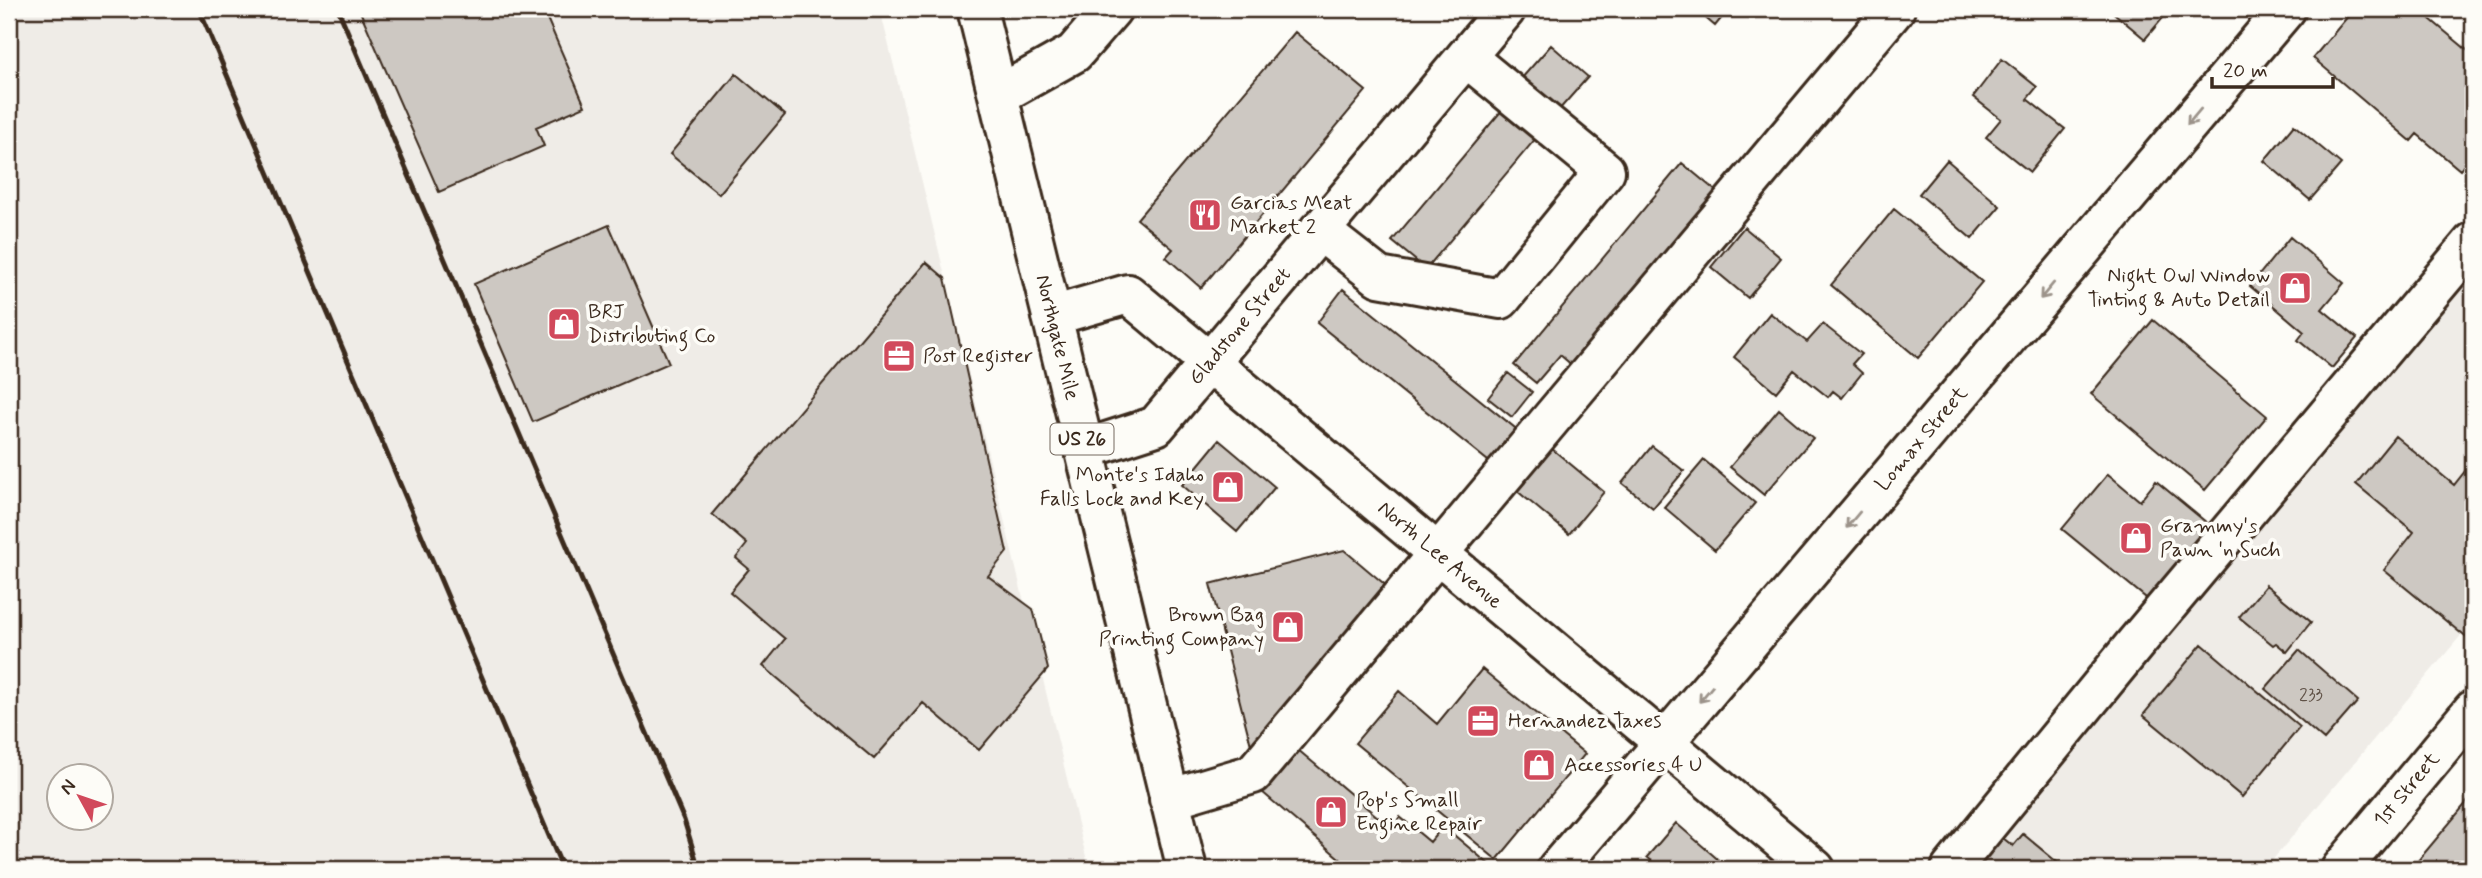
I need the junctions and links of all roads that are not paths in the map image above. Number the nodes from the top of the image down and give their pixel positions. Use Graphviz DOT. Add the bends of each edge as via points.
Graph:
graph roads {
  1 [pos="977,9"];
  2 [pos="1112,9"];
  3 [pos="1506,9"];
  4 [pos="1895,9"];
  5 [pos="2286,9"];
  6 [pos="1466,57"];
  7 [pos="999,94"];
  8 [pos="1319,230"];
  9 [pos="2473,242"];
  10 [pos="1052,316"];
  11 [pos="1209,361"];
  12 [pos="1085,449"];
  13 [pos="1439,553"];
  14 [pos="2473,710"];
  15 [pos="1663,744"];
  16 [pos="1169,799"];
  17 [pos="1187,869"];
  18 [pos="1557,869"];
  19 [pos="1815,869"];
  20 [pos="1951,869"];
  21 [pos="2341,869"];
  1 -- 7 [label="main road, Northgate Mile / US 26"];
  2 -- 7 [label="main road" via="1074,54"];
  3 -- 6 [label="main road, Gladstone Street"];
  4 -- 13 [label="main road"];
  5 -- 15 [label="main road, Lomax Street, one-way"];
  6 -- 8 [label="main road, Gladstone Street"];
  6 -- 8 [label="main road" via="1605,171 1501,299 1379,277"];
  7 -- 10 [label="main road, Northgate Mile / US 26"];
  8 -- 11 [label="main road, Gladstone Street"];
  9 -- 20 [label="main road"];
  10 -- 11 [label="main road, North Lee Avenue" via="1128,294"];
  10 -- 12 [label="main road, Northgate Mile / US 26"];
  11 -- 12 [label="main road, Gladstone Street" via="1156,426"];
  11 -- 13 [label="main road, North Lee Avenue"];
  12 -- 16 [label="main road, Northgate Mile / US 26"];
  13 -- 15 [label="main road, North Lee Avenue"];
  13 -- 16 [label="main road" via="1252,774"];
  14 -- 21 [label="main road, 1st Street"];
  15 -- 18 [label="main road, Lomax Street"];
  15 -- 19 [label="main road, North Lee Avenue"];
  16 -- 17 [label="main road, Northgate Mile / US 26"];
}
